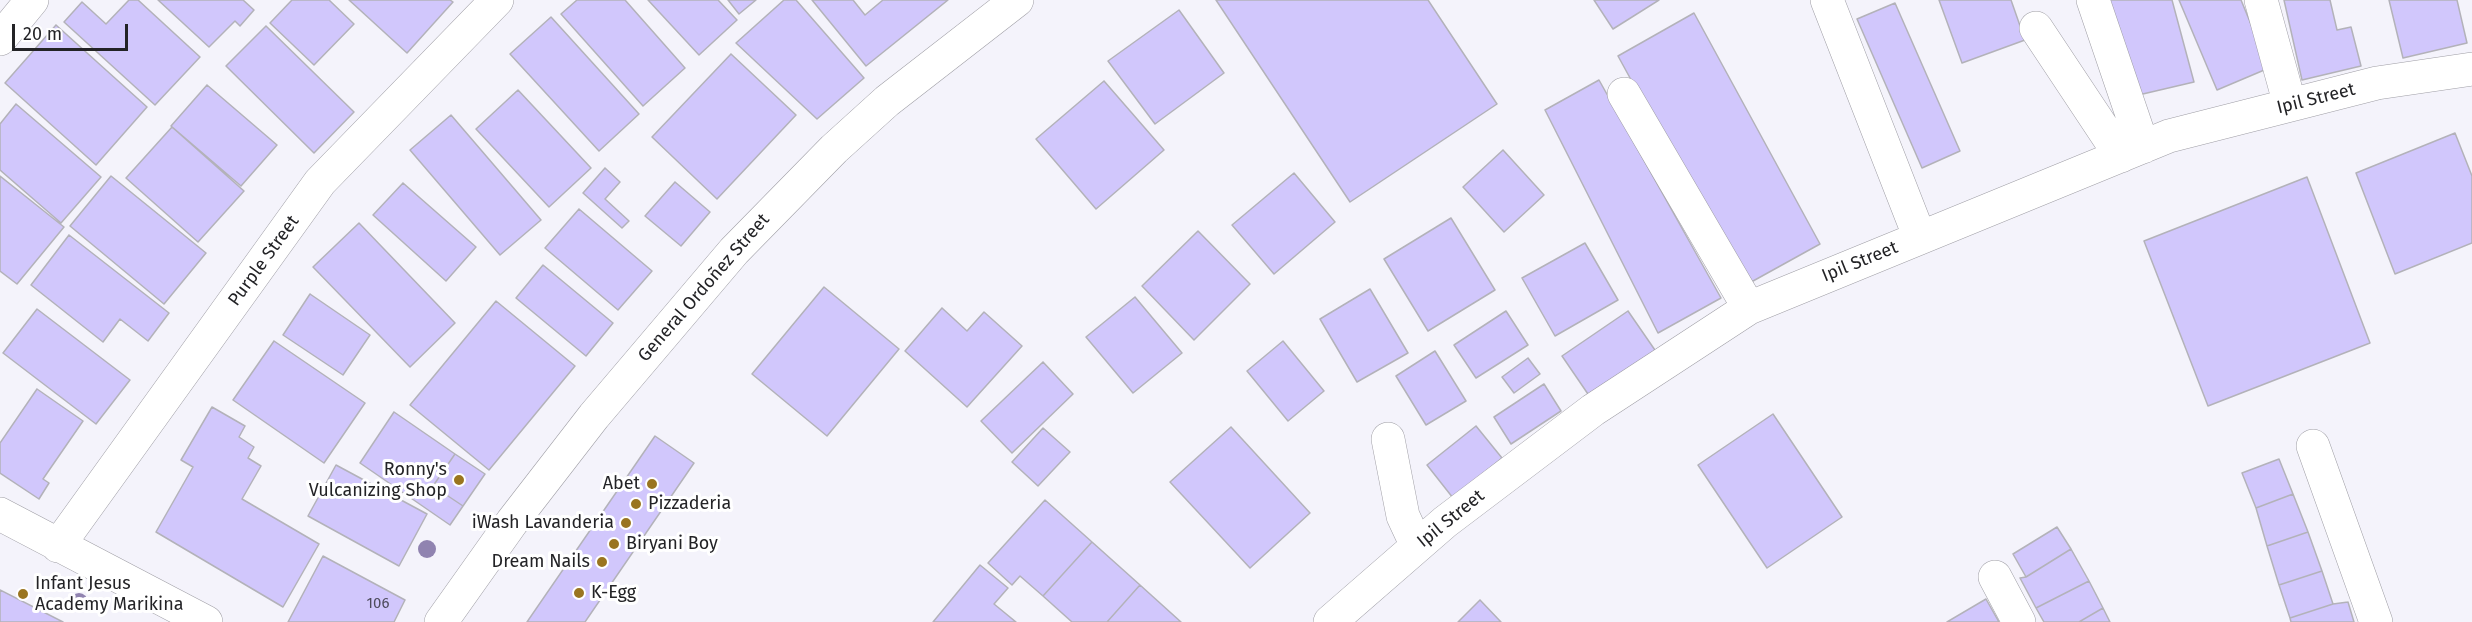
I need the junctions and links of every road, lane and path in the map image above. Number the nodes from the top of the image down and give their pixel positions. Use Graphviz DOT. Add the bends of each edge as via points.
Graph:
graph roads {
  1 [pos="32,0"];
  2 [pos="497,0"];
  3 [pos="1017,0"];
  4 [pos="1827,0"];
  5 [pos="2093,0"];
  6 [pos="2261,0"];
  7 [pos="2036,28"];
  8 [pos="0,39"];
  9 [pos="2472,69"];
  10 [pos="1624,94"];
  11 [pos="2290,105"];
  12 [pos="2132,151"];
  13 [pos="1920,238"];
  14 [pos="1749,308"];
  15 [pos="1388,439"];
  16 [pos="2313,446"];
  17 [pos="0,514"];
  18 [pos="58,546"];
  19 [pos="1417,546"];
  20 [pos="1995,577"];
  21 [pos="206,622"];
  22 [pos="441,622"];
  23 [pos="1330,622"];
  24 [pos="2019,622"];
  25 [pos="2376,622"];
  1 -- 8 [label="street"];
  2 -- 18 [label="street, Purple Street" via="321,182"];
  3 -- 22 [label="street, General Ordoñez Street" via="878,109 734,251 594,416"];
  4 -- 13 [label="street"];
  5 -- 12 [label="street"];
  6 -- 11 [label="street"];
  7 -- 12 [label="street"];
  9 -- 11 [label="street, Ipil Street" via="2377,83"];
  10 -- 14 [label="street"];
  11 -- 12 [label="street, Ipil Street" via="2169,136"];
  12 -- 13 [label="street, Ipil Street"];
  13 -- 14 [label="street, Ipil Street"];
  14 -- 19 [label="street, Ipil Street" via="1593,410"];
  15 -- 19 [label="street" via="1403,516"];
  16 -- 25 [label="street"];
  17 -- 18 [label="street"];
  18 -- 21 [label="street"];
  19 -- 23 [label="street, Ipil Street"];
  20 -- 24 [label="street"];
}
